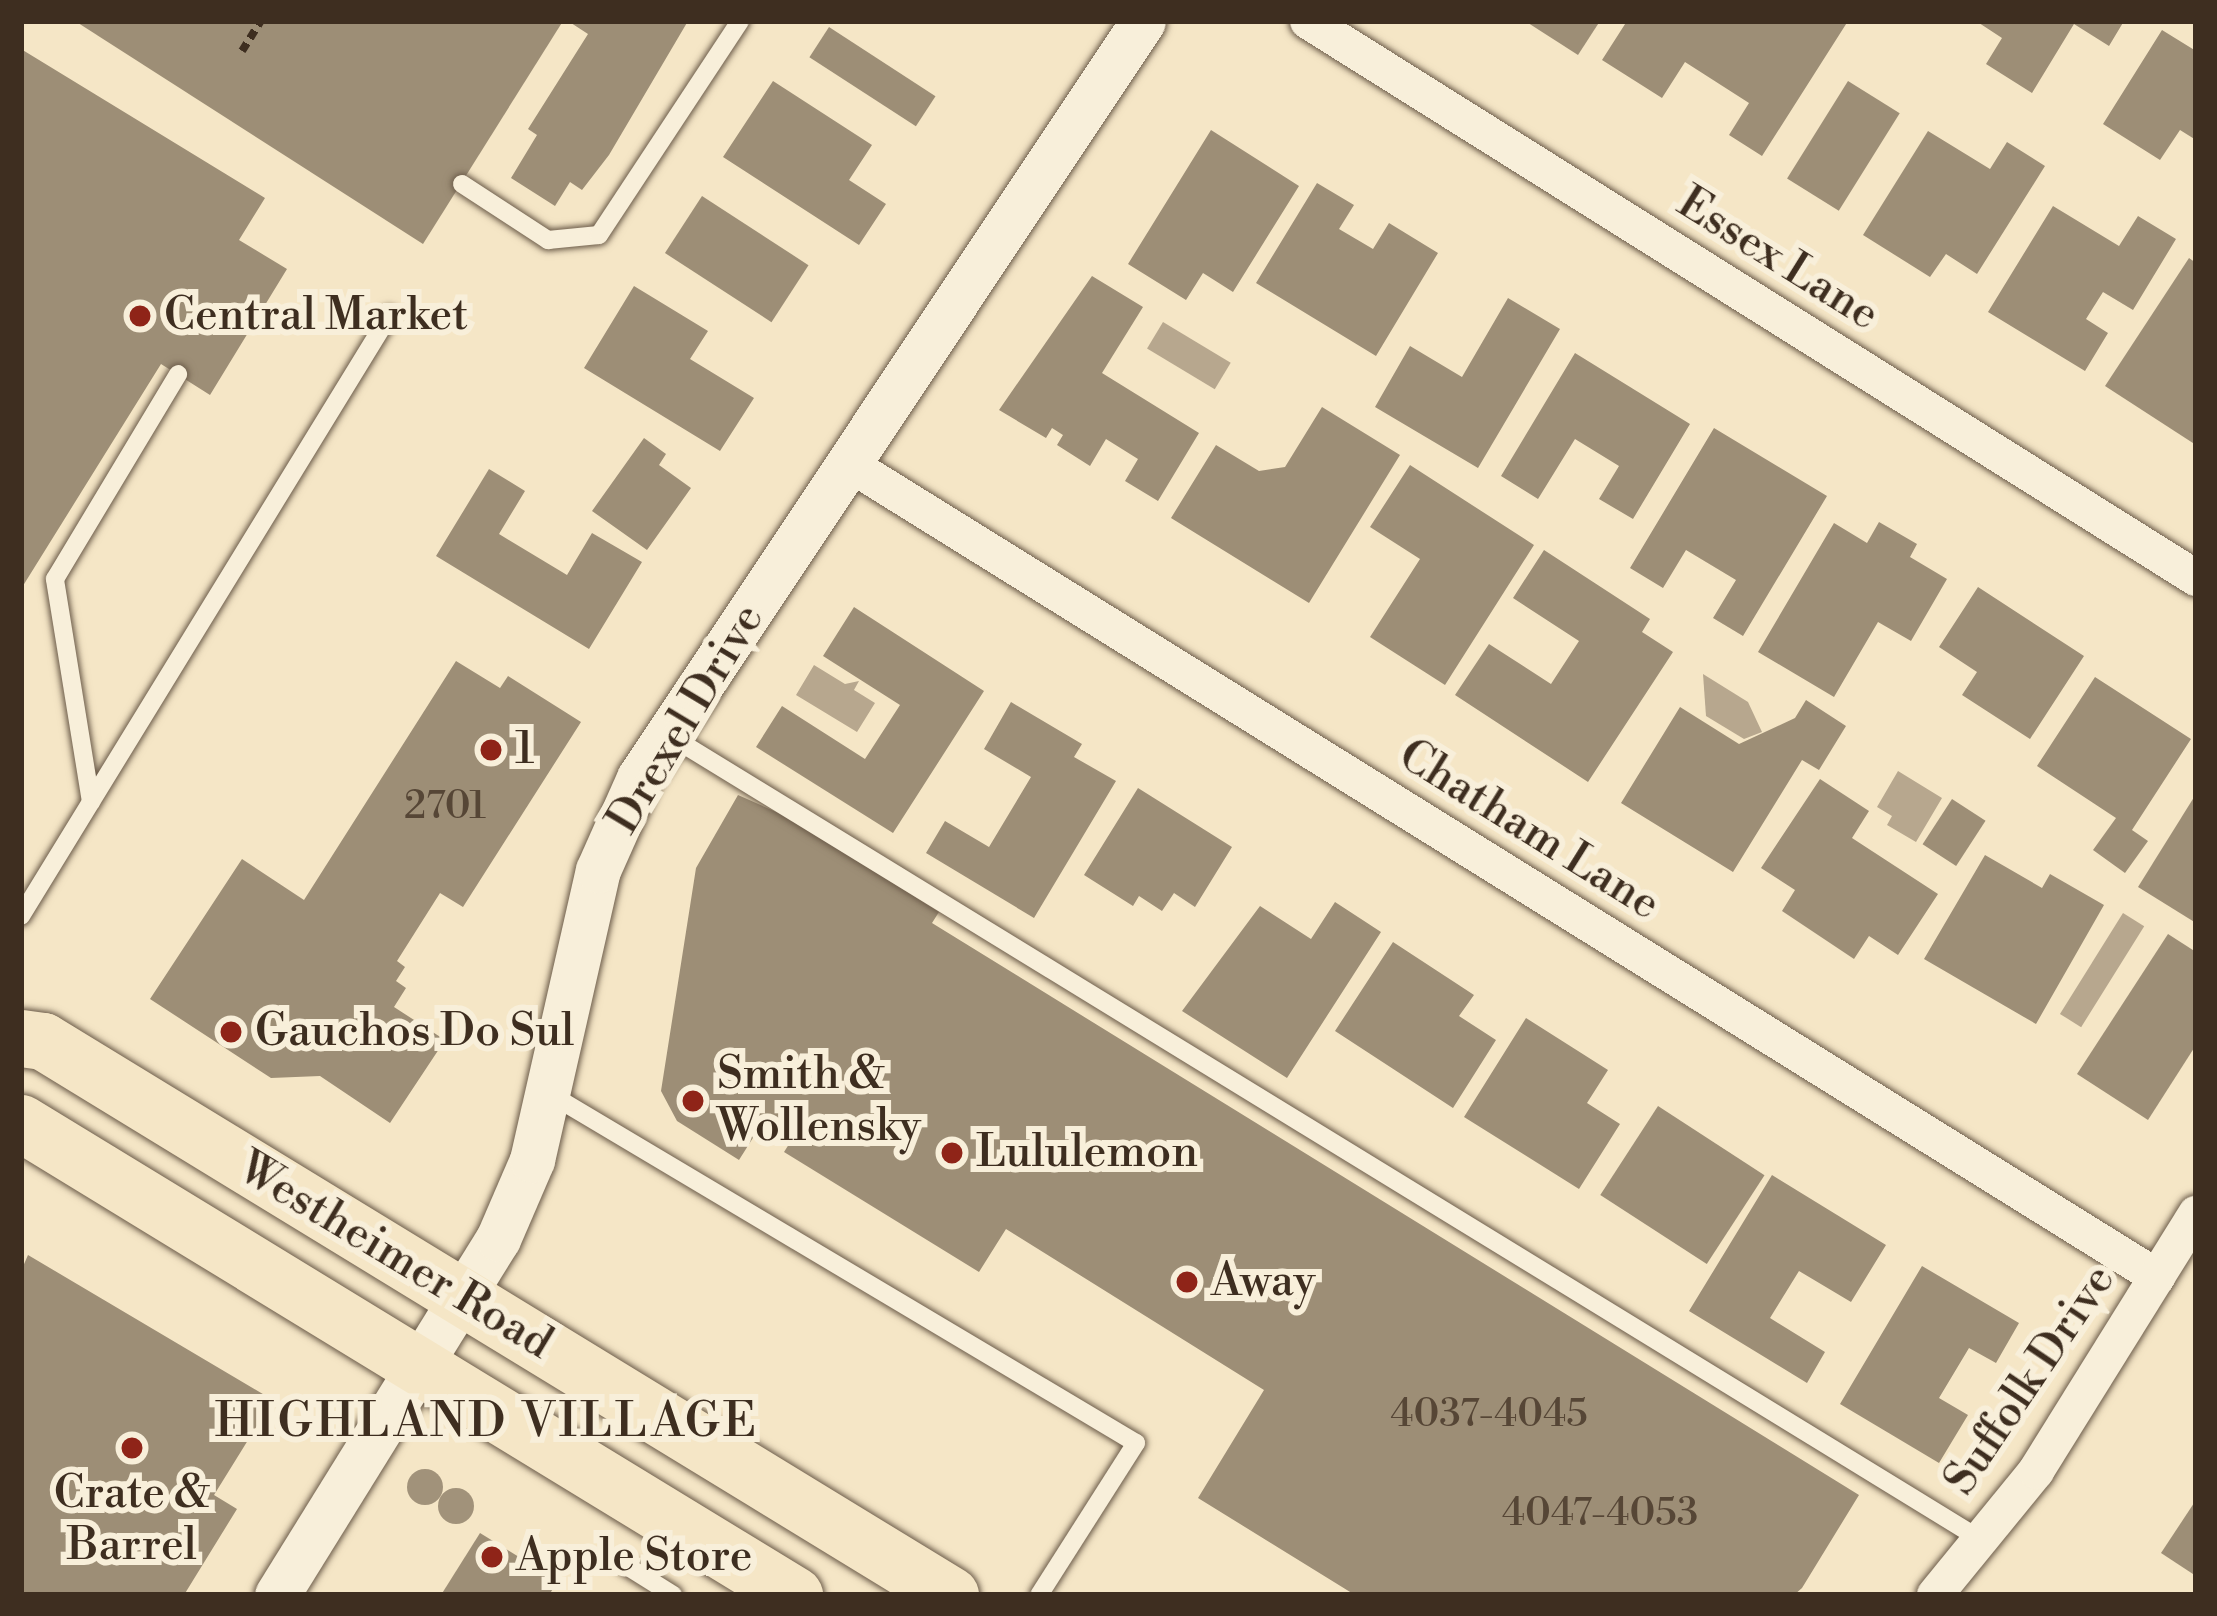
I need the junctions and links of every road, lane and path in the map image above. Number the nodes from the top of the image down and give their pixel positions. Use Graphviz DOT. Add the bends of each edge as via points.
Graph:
graph roads {
  1 [pos="261,21"];
  2 [pos="740,21"];
  3 [pos="1143,21"];
  4 [pos="1308,21"];
  5 [pos="242,51"];
  6 [pos="462,184"];
  7 [pos="389,316"];
  8 [pos="178,374"];
  9 [pos="851,465"];
  10 [pos="2196,578"];
  11 [pos="668,734"];
  12 [pos="91,802"];
  13 [pos="21,916"];
  14 [pos="21,1038"];
  15 [pos="550,1094"];
  16 [pos="21,1124"];
  17 [pos="2196,1214"];
  18 [pos="2157,1277"];
  19 [pos="463,1297"];
  20 [pos="420,1366"];
  21 [pos="1980,1540"];
  22 [pos="625,1565"];
  23 [pos="277,1595"];
  24 [pos="674,1595"];
  25 [pos="794,1595"];
  26 [pos="950,1595"];
  27 [pos="1039,1595"];
  28 [pos="1935,1595"];
  1 -- 5 [label="path"];
  2 -- 6 [label="lane" via="599,235 548,240"];
  3 -- 9 [label="street, Drexel Drive"];
  4 -- 10 [label="street, Essex Lane"];
  7 -- 12 [label="lane"];
  8 -- 12 [label="lane" via="55,579"];
  9 -- 11 [label="street, Drexel Drive"];
  9 -- 18 [label="street, Chatham Lane"];
  11 -- 15 [label="street, Drexel Drive" via="598,870"];
  11 -- 21 [label="lane"];
  12 -- 13 [label="lane"];
  14 -- 19 [label="main road, Westheimer Road" via="43,1041"];
  15 -- 19 [label="street, Drexel Drive" via="532,1160"];
  15 -- 27 [label="lane" via="1136,1443"];
  16 -- 20 [label="main road, Westheimer Road"];
  17 -- 18 [label="street, Suffolk Drive"];
  18 -- 21 [label="street, Suffolk Drive" via="2036,1472"];
  19 -- 20 [label="street, Drexel Drive"];
  19 -- 26 [label="main road, Westheimer Road"];
  20 -- 23 [label="street, Drexel Drive"];
  20 -- 25 [label="main road, Westheimer Road"];
  21 -- 28 [label="street, Suffolk Drive"];
  22 -- 24 [label="lane"];
}
